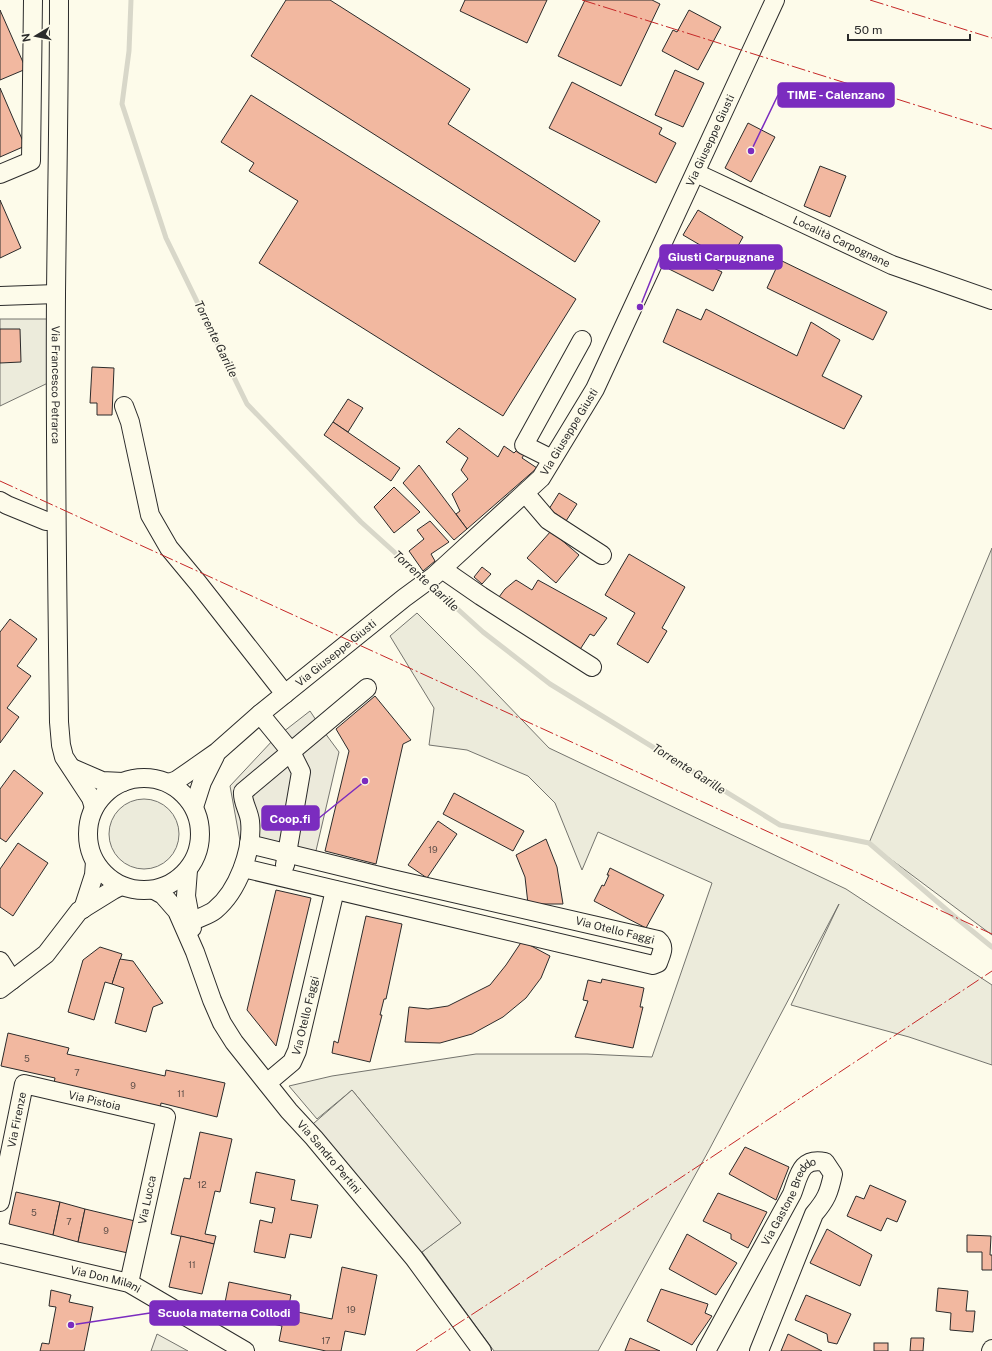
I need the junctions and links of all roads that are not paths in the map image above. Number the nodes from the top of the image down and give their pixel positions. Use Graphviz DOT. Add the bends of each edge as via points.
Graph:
graph roads {
  1 [pos="33,0"];
  2 [pos="59,0"];
  3 [pos="775,0"];
  4 [pos="696,173"];
  5 [pos="0,174"];
  6 [pos="56,294"];
  7 [pos="0,296"];
  8 [pos="992,300"];
  9 [pos="582,340"];
  10 [pos="124,406"];
  11 [pos="552,459"];
  12 [pos="525,493"];
  13 [pos="0,501"];
  14 [pos="56,521"];
  15 [pos="602,555"];
  16 [pos="438,572"];
  17 [pos="592,667"];
  18 [pos="367,688"];
  19 [pos="285,694"];
  20 [pos="260,714"];
  21 [pos="217,752"];
  22 [pos="291,752"];
  23 [pos="72,768"];
  24 [pos="124,782"];
  25 [pos="169,783"];
  26 [pos="194,807"];
  27 [pos="94,808"];
  28 [pos="249,844"];
  29 [pos="288,853"];
  30 [pos="94,862"];
  31 [pos="243,868"];
  32 [pos="188,870"];
  33 [pos="282,877"];
  34 [pos="392,879"];
  35 [pos="121,886"];
  36 [pos="154,890"];
  37 [pos="335,890"];
  38 [pos="386,901"];
  39 [pos="83,909"];
  40 [pos="191,922"];
  41 [pos="195,952"];
  42 [pos="0,961"];
  43 [pos="6,985"];
  44 [pos="267,1083"];
  45 [pos="24,1084"];
  46 [pos="166,1117"];
  47 [pos="0,1202"];
  48 [pos="0,1253"];
  49 [pos="129,1283"];
  50 [pos="245,1351"];
  51 [pos="482,1351"];
  52 [pos="706,1351"];
  53 [pos="759,1351"];
  1 -- 5 [label="street" via="31,161"];
  2 -- 6 [label="street, Via Francesco Petrarca"];
  3 -- 4 [label="street, Via Giuseppe Giusti"];
  4 -- 8 [label="street, Località Carpognane" via="892,265"];
  4 -- 11 [label="street, Via Giuseppe Giusti" via="595,389"];
  6 -- 7 [label="street"];
  6 -- 14 [label="street, Via Francesco Petrarca"];
  9 -- 11 [label="street" via="524,445"];
  10 -- 19 [label="street" via="130,422 150,515 165,542"];
  11 -- 12 [label="street, Via Giuseppe Giusti" via="541,478"];
  12 -- 15 [label="street" via="548,520"];
  12 -- 16 [label="street, Via Giuseppe Giusti"];
  13 -- 14 [label="street" via="46,521"];
  14 -- 23 [label="street, Via Francesco Petrarca" via="60,737 64,757"];
  16 -- 17 [label="street" via="482,596"];
  16 -- 19 [label="street, Via Giuseppe Giusti"];
  18 -- 22 [label="street"];
  19 -- 20 [label="street, Via Giuseppe Giusti"];
  20 -- 21 [label="street, Via Giuseppe Giusti"];
  20 -- 22 [label="street"];
  21 -- 25 [label="street, Via Giuseppe Giusti"];
  21 -- 26 [label="street, Via Giuseppe Giusti" via="202,782"];
  22 -- 28 [label="street" via="243,792 250,820"];
  22 -- 29 [label="street" via="301,772"];
  23 -- 24 [label="street" via="102,781"];
  23 -- 27 [label="street, Via Francesco Petrarca" via="91,798"];
  24 -- 25 [label="street" via="139,778"];
  24 -- 27 [label="street" via="109,790"];
  25 -- 26 [label="street" via="183,793"];
  26 -- 32 [label="street" via="200,828 199,843"];
  27 -- 30 [label="street" via="89,821 88,835"];
  28 -- 29 [label="street, Via Otello Faggi"];
  28 -- 31 [label="street"];
  29 -- 33 [label="street"];
  29 -- 34 [label="street, Via Otello Faggi"];
  30 -- 35 [label="street" via="106,876"];
  30 -- 39 [label="street" via="94,875"];
  31 -- 33 [label="street, Via Otello Faggi"];
  31 -- 40 [label="street" via="218,917"];
  32 -- 36 [label="street" via="179,879"];
  32 -- 40 [label="street, Via Sandro Pertini" via="186,896"];
  33 -- 37 [label="street, Via Otello Faggi"];
  34 -- 38 [label="street"];
  34 -- 38 [label="street, Via Otello Faggi" via="658,940 663,947 658,963 653,965"];
  35 -- 36 [label="street" via="137,891"];
  35 -- 39 [label="street"];
  36 -- 41 [label="street, Via Sandro Pertini" via="163,895 177,911"];
  37 -- 38 [label="street, Via Otello Faggi"];
  37 -- 44 [label="street, Via Otello Faggi" via="297,1051 292,1062"];
  39 -- 43 [label="street" via="46,954"];
  40 -- 41 [label="street, Via Sandro Pertini"];
  41 -- 44 [label="street, Via Sandro Pertini" via="222,1023"];
  42 -- 43 [label="street"];
  44 -- 51 [label="street, Via Sandro Pertini" via="414,1258"];
  45 -- 46 [label="street, Via Pistoia"];
  45 -- 47 [label="street, Via Firenze"];
  46 -- 49 [label="street, Via Lucca"];
  48 -- 49 [label="street, Via Don Milani"];
  49 -- 50 [label="street, Via Don Milani"];
  52 -- 53 [label="street, Via Gastone Breddo" via="792,1194 801,1168 808,1162 825,1162 833,1174 830,1186 824,1202 814,1214"];
}
